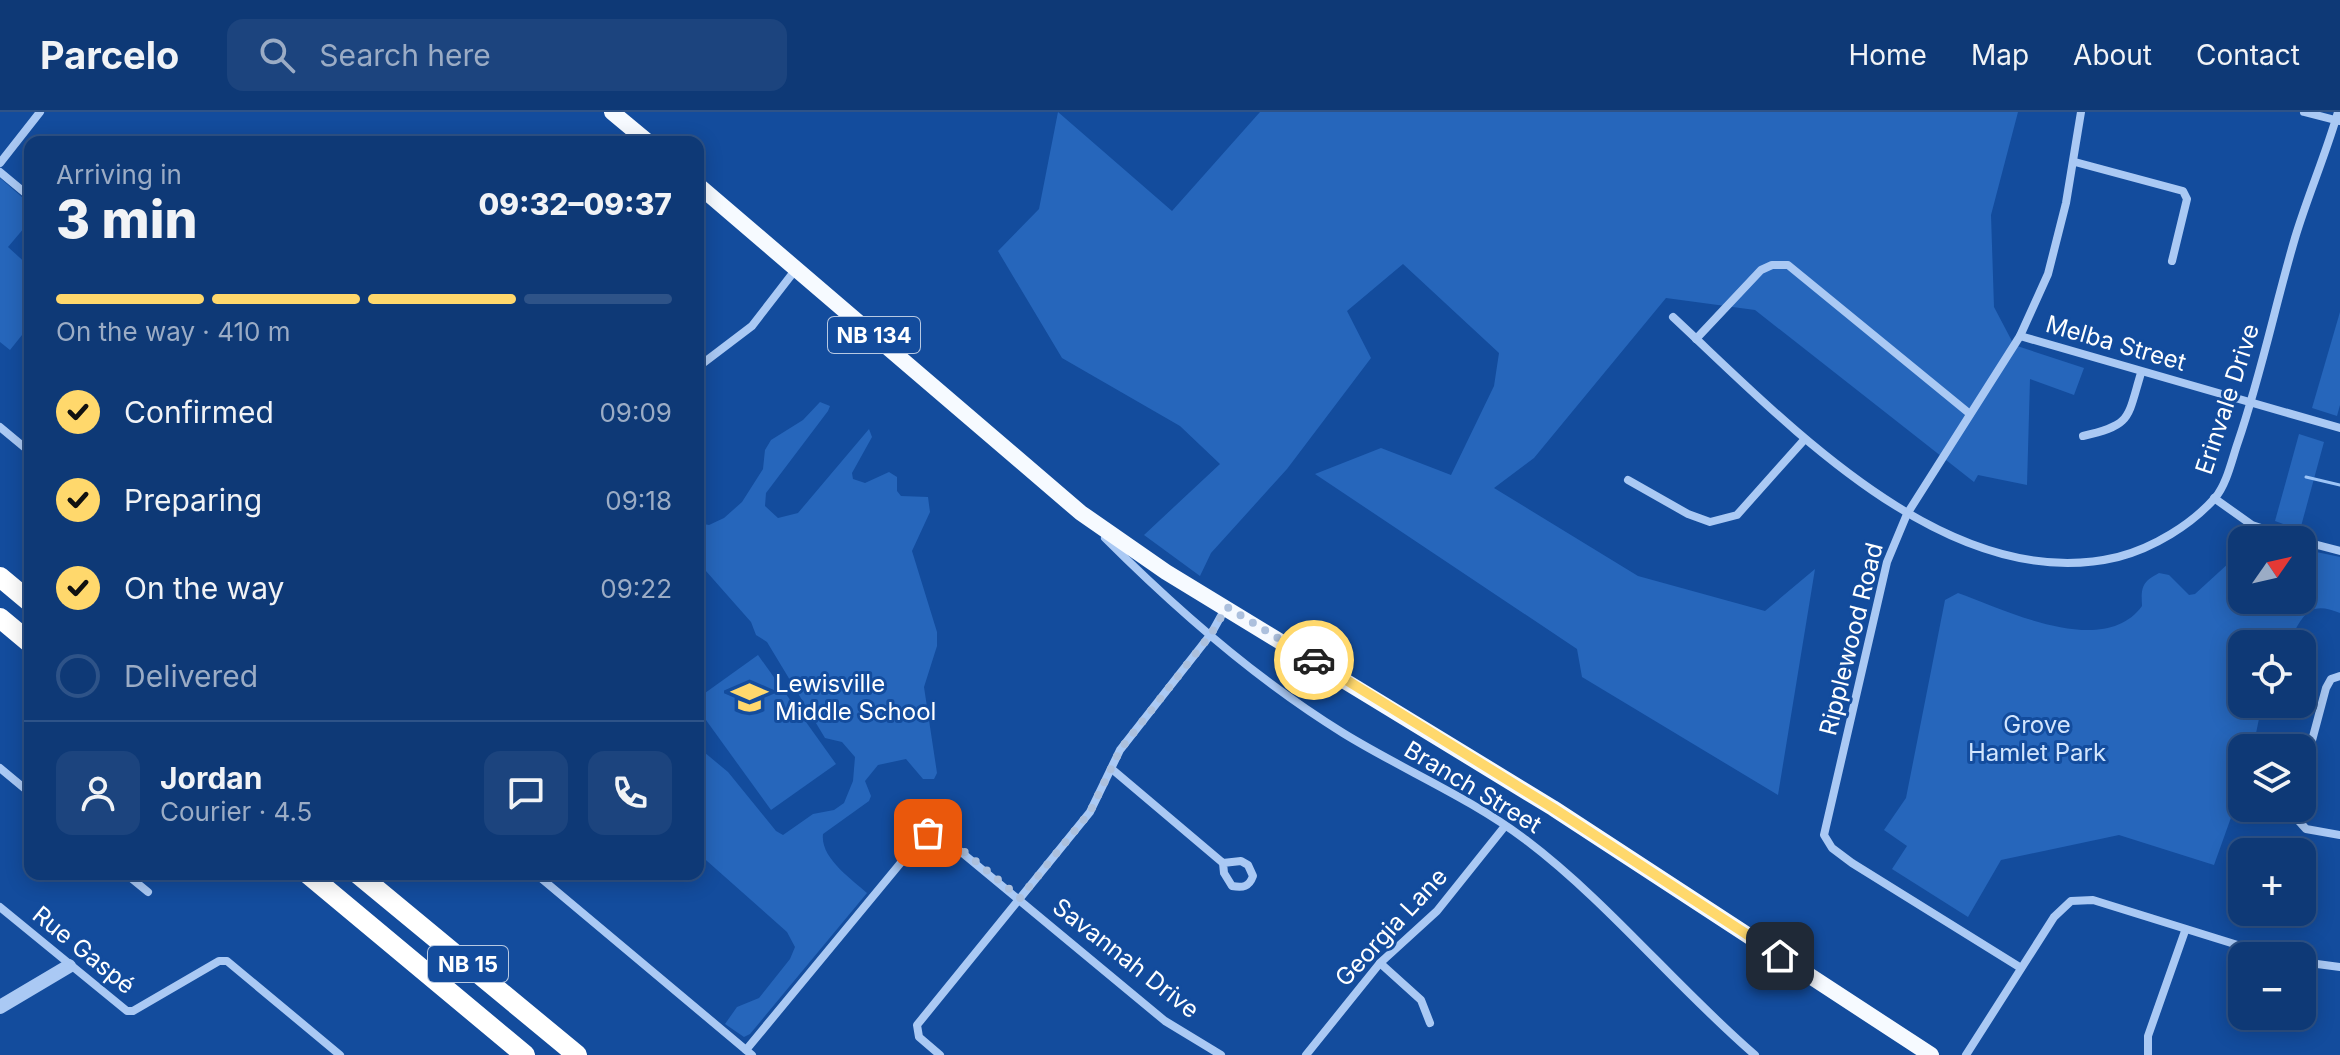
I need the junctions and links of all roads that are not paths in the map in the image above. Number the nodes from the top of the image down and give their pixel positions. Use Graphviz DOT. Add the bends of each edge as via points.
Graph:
graph roads {
  1 [pos="40,112"];
  2 [pos="612,112"];
  3 [pos="2081,112"];
  4 [pos="2304,112"];
  5 [pos="2338,118"];
  6 [pos="641,136"];
  7 [pos="2075,162"];
  8 [pos="0,163"];
  9 [pos="0,172"];
  10 [pos="704,190"];
  11 [pos="24,192"];
  12 [pos="2172,261"];
  13 [pos="796,268"];
  14 [pos="1673,317"];
  15 [pos="2020,336"];
  16 [pos="1696,339"];
  17 [pos="704,362"];
  18 [pos="2141,373"];
  19 [pos="2251,403"];
  20 [pos="1970,414"];
  21 [pos="0,427"];
  22 [pos="2340,428"];
  23 [pos="2083,436"];
  24 [pos="1804,440"];
  25 [pos="24,447"];
  26 [pos="1628,480"];
  27 [pos="2214,498"];
  28 [pos="1081,513"];
  29 [pos="1907,514"];
  30 [pos="2255,526"];
  31 [pos="2316,545"];
  32 [pos="2340,551"];
  33 [pos="0,577"];
  34 [pos="24,597"];
  35 [pos="1227,607"];
  36 [pos="0,618"];
  37 [pos="1211,634"];
  38 [pos="24,638"];
  39 [pos="2340,676"];
  40 [pos="2314,734"];
  41 [pos="0,768"];
  42 [pos="1113,770"];
  43 [pos="24,788"];
  44 [pos="2300,822"];
  45 [pos="1505,826"];
  46 [pos="2340,835"];
  47 [pos="1223,863"];
  48 [pos="133,880"];
  49 [pos="315,880"];
  50 [pos="365,880"];
  51 [pos="543,880"];
  52 [pos="148,892"];
  53 [pos="1020,898"];
  54 [pos="0,907"];
  55 [pos="2185,931"];
  56 [pos="2228,943"];
  57 [pos="1380,963"];
  58 [pos="2316,964"];
  59 [pos="69,966"];
  60 [pos="2340,967"];
  61 [pos="2021,968"];
  62 [pos="0,1007"];
  63 [pos="1430,1023"];
  64 [pos="749,1052"];
  65 [pos="340,1055"];
  66 [pos="525,1055"];
  67 [pos="577,1055"];
  68 [pos="940,1055"];
  69 [pos="1221,1055"];
  70 [pos="1306,1055"];
  71 [pos="1755,1055"];
  72 [pos="1931,1055"];
  73 [pos="1966,1055"];
  74 [pos="2148,1055"];
  1 -- 8 [label="street"];
  2 -- 6 [label="main road"];
  3 -- 7 [label="street, Ripplewood Road"];
  4 -- 5 [label="street"];
  5 -- 19 [label="street, Erinvale Drive" via="2295,239"];
  7 -- 12 [label="street" via="2183,191 2187,199"];
  7 -- 15 [label="street, Ripplewood Road" via="2048,274"];
  9 -- 11 [label="street"];
  10 -- 13 [label="main road, NB 134"];
  13 -- 17 [label="street" via="752,326"];
  13 -- 28 [label="main road, NB 134"];
  14 -- 16 [label="street, Erinvale Drive"];
  15 -- 18 [label="street, Melba Street"];
  15 -- 20 [label="street, Ripplewood Road"];
  16 -- 20 [label="street" via="1761,270 1788,265"];
  16 -- 24 [label="street, Erinvale Drive"];
  18 -- 19 [label="street, Melba Street"];
  18 -- 23 [label="street" via="2129,412 2116,428"];
  19 -- 22 [label="street, Melba Street"];
  19 -- 27 [label="street, Erinvale Drive"];
  20 -- 29 [label="street, Ripplewood Road"];
  21 -- 25 [label="street"];
  24 -- 26 [label="street" via="1737,515 1710,522"];
  24 -- 29 [label="street, Erinvale Drive"];
  27 -- 29 [label="street, Erinvale Drive" via="2140,551 2069,564 1987,548"];
  27 -- 30 [label="street"];
  28 -- 35 [label="main road, NB 134"];
  28 -- 37 [label="street, Branch Street"];
  29 -- 61 [label="street, Ripplewood Road" via="1883,575 1824,835 1852,863"];
  31 -- 32 [label="street"];
  33 -- 34 [label="highway"];
  35 -- 37 [label="street"];
  35 -- 72 [label="main road, NB 134" via="1553,808"];
  36 -- 38 [label="highway"];
  37 -- 42 [label="street" via="1120,750"];
  37 -- 45 [label="street, Branch Street" via="1342,733"];
  39 -- 40 [label="street" via="2326,688"];
  41 -- 43 [label="street"];
  42 -- 47 [label="street"];
  42 -- 53 [label="street" via="1090,812"];
  44 -- 46 [label="street" via="2306,829"];
  45 -- 57 [label="street, Georgia Lane" via="1437,911"];
  45 -- 71 [label="street, Branch Street" via="1566,873 1701,1009"];
  48 -- 52 [label="street"];
  49 -- 66 [label="highway, NB 15"];
  50 -- 67 [label="highway, NB 15"];
  51 -- 64 [label="street"];
  53 -- 64 [label="street, Savannah Drive" via="943,834 928,833"];
  53 -- 68 [label="street" via="917,1025 919,1037"];
  53 -- 69 [label="street, Savannah Drive" via="1165,1021"];
  54 -- 59 [label="street, Rue Gaspé"];
  55 -- 56 [label="street"];
  55 -- 61 [label="street" via="2093,900 2071,901 2054,917"];
  55 -- 74 [label="street" via="2148,1036"];
  57 -- 63 [label="street" via="1421,1000"];
  57 -- 70 [label="street, Georgia Lane"];
  58 -- 60 [label="street"];
  59 -- 62 [label="street"];
  59 -- 65 [label="street, Rue Gaspé" via="119,1007 133,1011 227,961"];
  61 -- 73 [label="street"];
}
